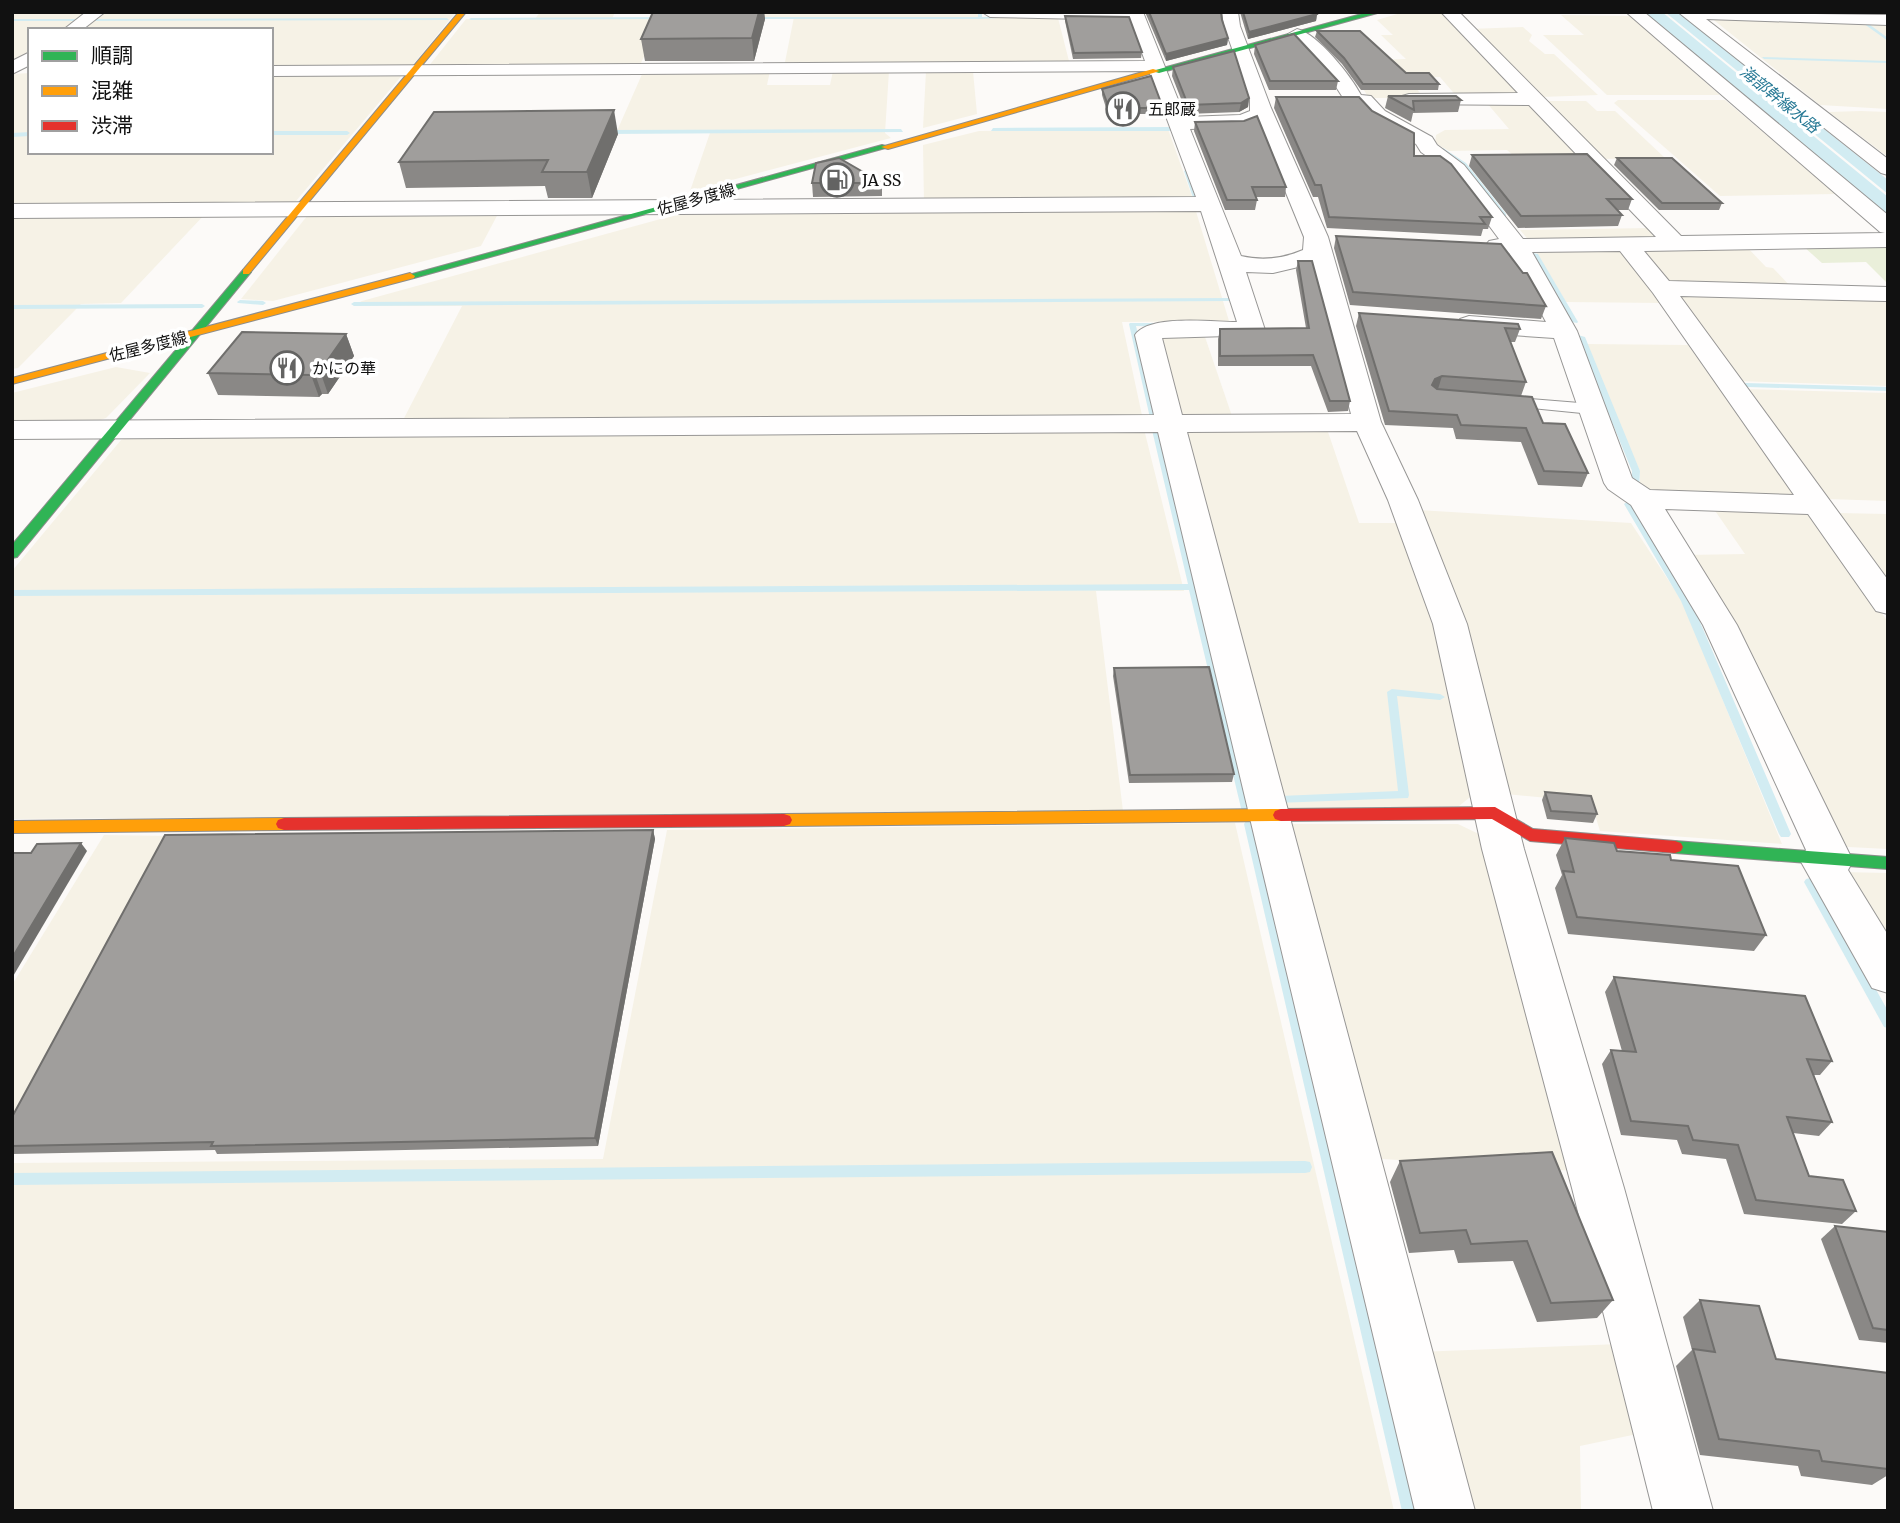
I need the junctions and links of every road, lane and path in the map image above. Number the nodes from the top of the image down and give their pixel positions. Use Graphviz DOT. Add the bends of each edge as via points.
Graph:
graph roads {
  1 [pos="97,12"];
  2 [pos="463,12"];
  3 [pos="990,12"];
  4 [pos="1230,12"];
  5 [pos="1378,12"];
  6 [pos="1449,12"];
  7 [pos="1634,12"];
  8 [pos="1688,13"];
  9 [pos="1888,20"];
  10 [pos="74,28"];
  11 [pos="1297,34"];
  12 [pos="1241,50"];
  13 [pos="28,59"];
  14 [pos="1156,68"];
  15 [pos="12,71"];
  16 [pos="273,71"];
  17 [pos="414,71"];
  18 [pos="1532,99"];
  19 [pos="1327,100"];
  20 [pos="1359,100"];
  21 [pos="1265,102"];
  22 [pos="1177,123"];
  23 [pos="1888,169"];
  24 [pos="1208,204"];
  25 [pos="669,207"];
  26 [pos="298,210"];
  27 [pos="12,211"];
  28 [pos="1888,227"];
  29 [pos="1330,237"];
  30 [pos="1888,240"];
  31 [pos="1676,244"];
  32 [pos="1477,245"];
  33 [pos="1627,246"];
  34 [pos="1517,247"];
  35 [pos="1231,261"];
  36 [pos="1662,288"];
  37 [pos="1885,295"];
  38 [pos="1444,322"];
  39 [pos="1564,331"];
  40 [pos="196,334"];
  41 [pos="12,381"];
  42 [pos="1490,401"];
  43 [pos="1592,410"];
  44 [pos="1367,422"];
  45 [pos="1168,423"];
  46 [pos="12,430"];
  47 [pos="116,430"];
  48 [pos="1643,499"];
  49 [pos="1817,505"];
  50 [pos="12,554"];
  51 [pos="1888,604"];
  52 [pos="1495,813"];
  53 [pos="1268,817"];
  54 [pos="12,827"];
  55 [pos="1827,861"];
  56 [pos="1888,863"];
  57 [pos="1888,975"];
  58 [pos="1445,1511"];
  59 [pos="1683,1511"];
  1 -- 10 [label="street"];
  2 -- 17 [label="street"];
  3 -- 14 [label="street" via="1137,16"];
  4 -- 12 [label="street"];
  5 -- 11 [label="street, 佐屋多度線"];
  6 -- 18 [label="street"];
  7 -- 28 [label="street"];
  8 -- 9 [label="street"];
  8 -- 23 [label="street"];
  11 -- 12 [label="street, 佐屋多度線"];
  11 -- 20 [label="street" via="1338,71"];
  12 -- 14 [label="street, 佐屋多度線"];
  12 -- 21 [label="street"];
  13 -- 15 [label="street"];
  14 -- 17 [label="street"];
  14 -- 22 [label="street"];
  14 -- 25 [label="street, 佐屋多度線"];
  16 -- 17 [label="street"];
  17 -- 26 [label="street"];
  18 -- 20 [label="street"];
  18 -- 31 [label="street"];
  19 -- 20 [label="street"];
  20 -- 34 [label="street" via="1425,141 1457,169"];
  21 -- 22 [label="street" via="1258,115 1243,121"];
  21 -- 29 [label="street"];
  22 -- 24 [label="street"];
  24 -- 25 [label="street"];
  24 -- 35 [label="street"];
  25 -- 26 [label="street"];
  25 -- 40 [label="street, 佐屋多度線"];
  26 -- 27 [label="street"];
  26 -- 40 [label="street"];
  29 -- 35 [label="street" via="1314,254 1283,267"];
  29 -- 44 [label="street" via="1350,315"];
  30 -- 31 [label="street"];
  31 -- 33 [label="street"];
  32 -- 34 [label="street"];
  33 -- 34 [label="street"];
  33 -- 36 [label="street"];
  34 -- 39 [label="street"];
  35 -- 45 [label="street" via="1252,330 1155,330 1148,335"];
  36 -- 37 [label="street"];
  36 -- 49 [label="street"];
  38 -- 39 [label="street"];
  39 -- 43 [label="street"];
  40 -- 41 [label="street, 佐屋多度線"];
  40 -- 47 [label="street"];
  42 -- 43 [label="lane"];
  43 -- 48 [label="street" via="1619,483"];
  44 -- 45 [label="street"];
  44 -- 52 [label="street" via="1404,500 1450,624"];
  45 -- 47 [label="street"];
  45 -- 53 [label="street"];
  46 -- 47 [label="street"];
  47 -- 50 [label="street"];
  48 -- 49 [label="street"];
  48 -- 55 [label="street" via="1720,625"];
  49 -- 51 [label="street"];
  52 -- 53 [label="street"];
  52 -- 55 [label="street" via="1530,835"];
  52 -- 59 [label="street"];
  53 -- 54 [label="street"];
  53 -- 58 [label="street"];
  55 -- 56 [label="street"];
  55 -- 57 [label="street"];
}
